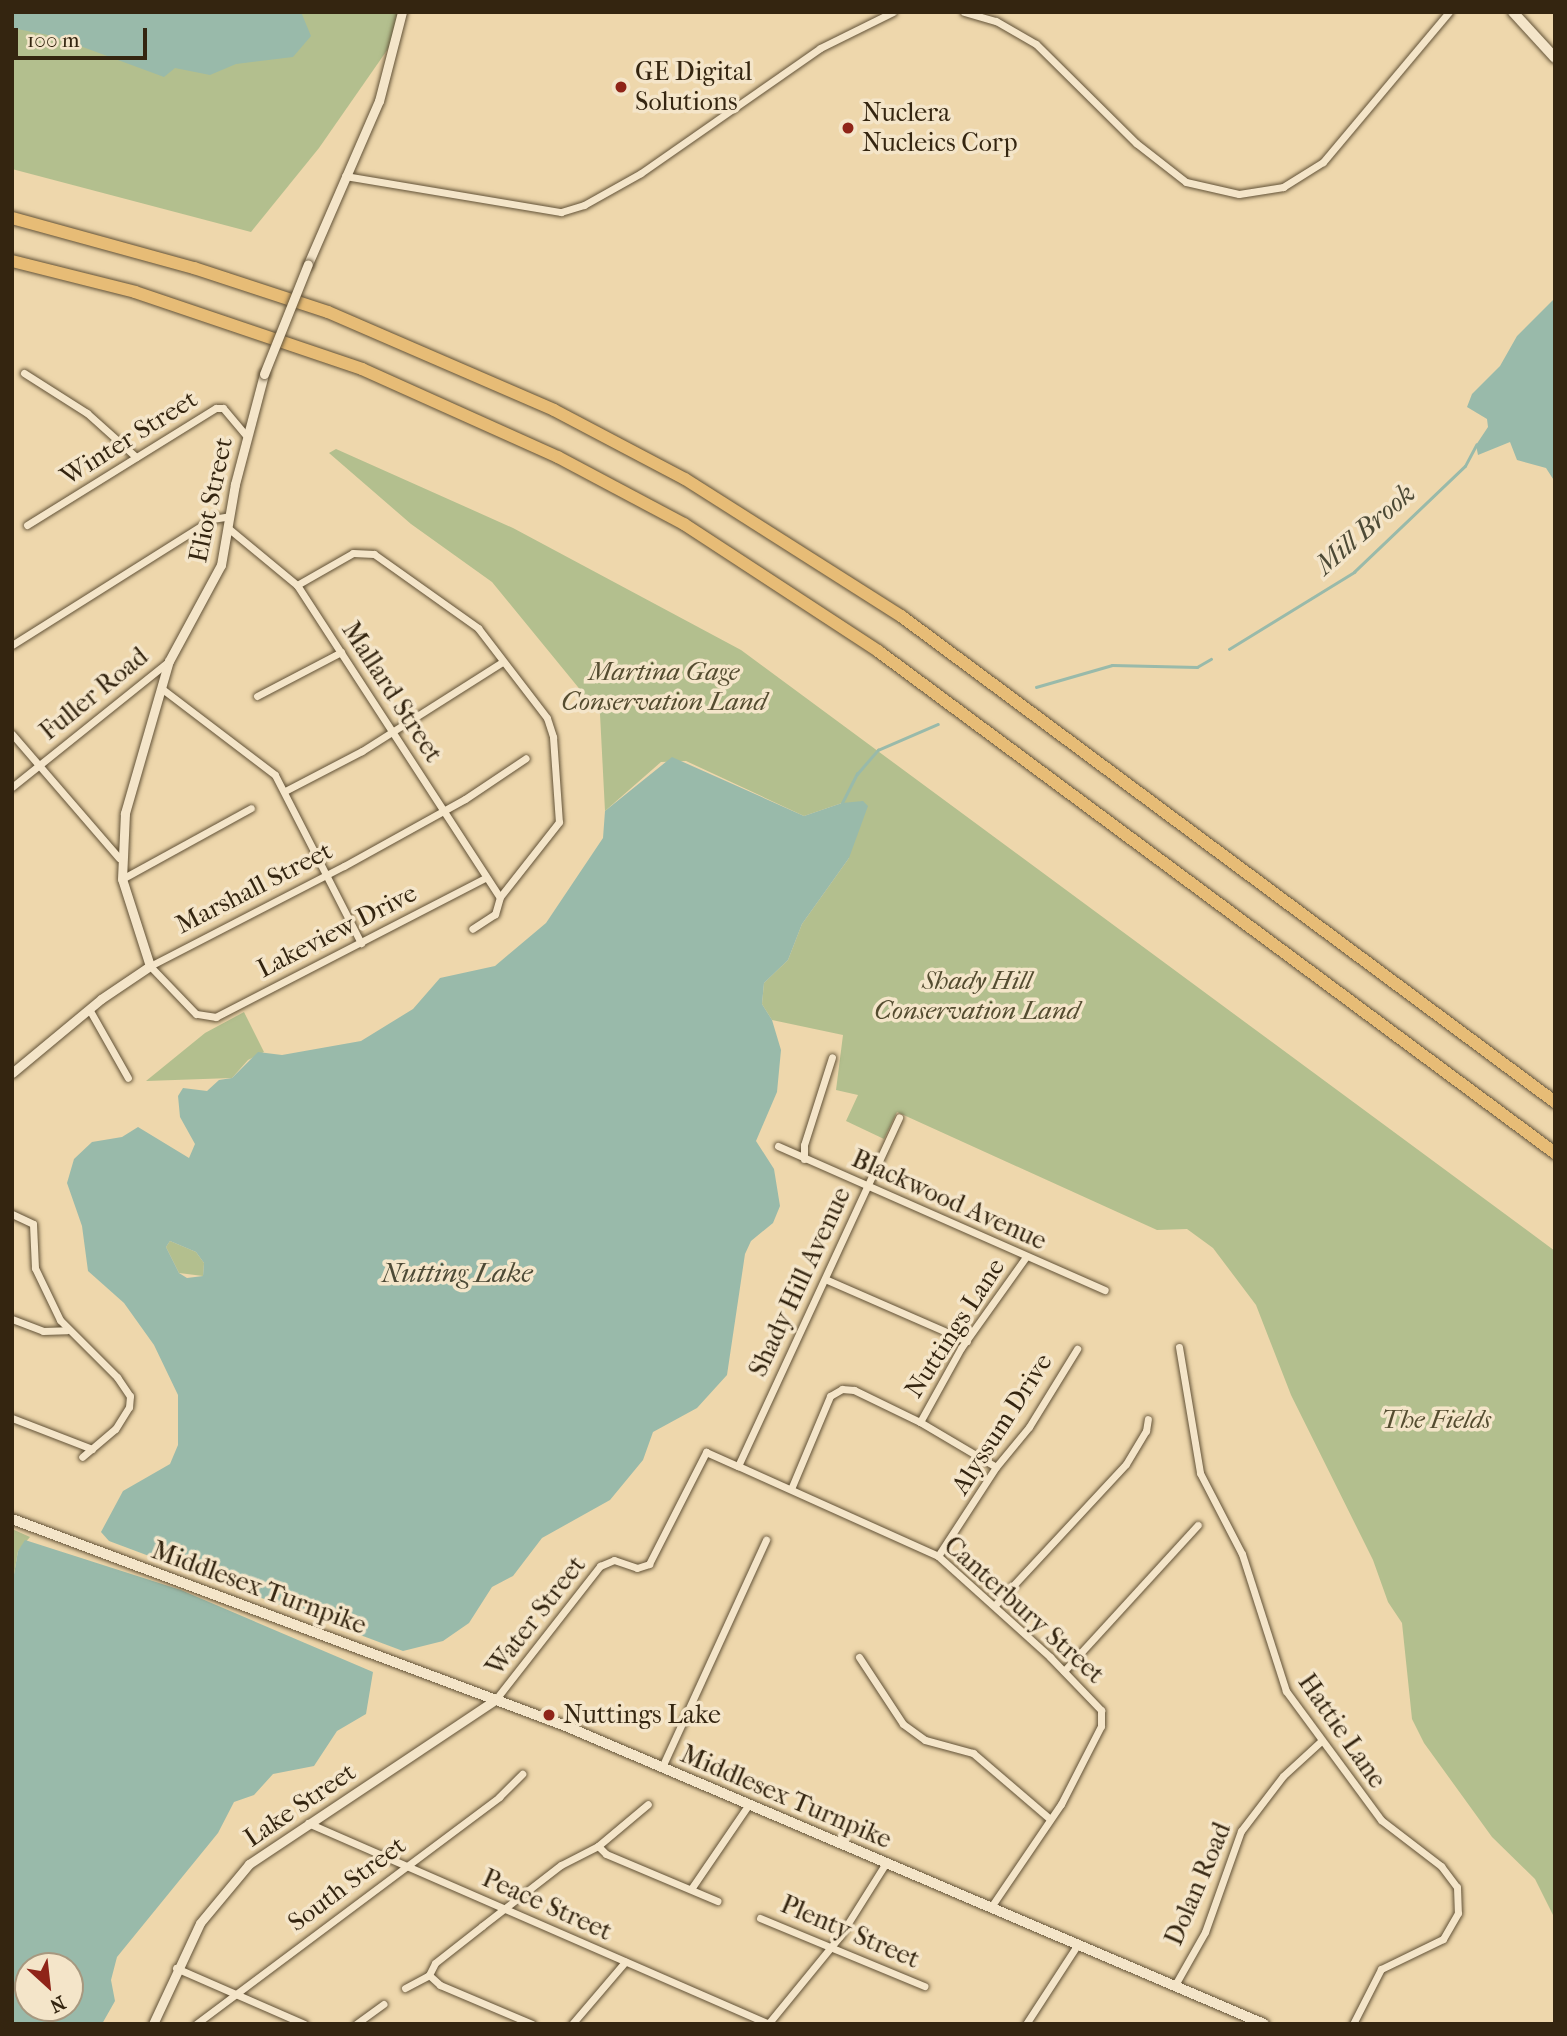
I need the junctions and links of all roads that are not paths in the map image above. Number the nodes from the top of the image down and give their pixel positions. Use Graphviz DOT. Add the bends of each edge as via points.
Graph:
graph roads {
  1 [pos="401,12"];
  2 [pos="893,12"];
  3 [pos="964,12"];
  4 [pos="1449,12"];
  5 [pos="1513,12"];
  6 [pos="1555,58"];
  7 [pos="345,176"];
  8 [pos="12,218"];
  9 [pos="12,261"];
  10 [pos="24,373"];
  11 [pos="246,435"];
  12 [pos="136,457"];
  13 [pos="230,516"];
  14 [pos="27,525"];
  15 [pos="228,528"];
  16 [pos="297,585"];
  17 [pos="12,645"];
  18 [pos="341,652"];
  19 [pos="169,661"];
  20 [pos="502,663"];
  21 [pos="161,688"];
  22 [pos="257,696"];
  23 [pos="393,732"];
  24 [pos="12,734"];
  25 [pos="526,758"];
  26 [pos="40,766"];
  27 [pos="12,787"];
  28 [pos="285,791"];
  29 [pos="251,808"];
  30 [pos="443,811"];
  31 [pos="119,858"];
  32 [pos="326,875"];
  33 [pos="485,878"];
  34 [pos="122,879"];
  35 [pos="500,897"];
  36 [pos="472,929"];
  37 [pos="361,943"];
  38 [pos="150,966"];
  39 [pos="89,1009"];
  40 [pos="206,1018"];
  41 [pos="832,1057"];
  42 [pos="12,1073"];
  43 [pos="128,1077"];
  44 [pos="1555,1102"];
  45 [pos="900,1117"];
  46 [pos="778,1146"];
  47 [pos="1555,1153"];
  48 [pos="804,1159"];
  49 [pos="868,1188"];
  50 [pos="12,1214"];
  51 [pos="1026,1257"];
  52 [pos="825,1279"];
  53 [pos="1105,1290"];
  54 [pos="12,1319"];
  55 [pos="67,1330"];
  56 [pos="967,1341"];
  57 [pos="1179,1347"];
  58 [pos="1077,1349"];
  59 [pos="12,1418"];
  60 [pos="1148,1419"];
  61 [pos="920,1422"];
  62 [pos="93,1449"];
  63 [pos="82,1457"];
  64 [pos="738,1466"];
  65 [pos="996,1467"];
  66 [pos="791,1489"];
  67 [pos="12,1519"];
  68 [pos="1198,1525"];
  69 [pos="766,1540"];
  70 [pos="938,1556"];
  71 [pos="649,1564"];
  72 [pos="995,1605"];
  73 [pos="859,1657"];
  74 [pos="1064,1671"];
  75 [pos="496,1699"];
  76 [pos="1321,1741"];
  77 [pos="662,1767"];
  78 [pos="522,1774"];
  79 [pos="648,1804"];
  80 [pos="749,1804"];
  81 [pos="1050,1819"];
  82 [pos="308,1823"];
  83 [pos="598,1846"];
  84 [pos="886,1863"];
  85 [pos="405,1866"];
  86 [pos="691,1889"];
  87 [pos="717,1901"];
  88 [pos="990,1907"];
  89 [pos="504,1910"];
  90 [pos="760,1917"];
  91 [pos="1078,1944"];
  92 [pos="832,1948"];
  93 [pos="625,1962"];
  94 [pos="176,1968"];
  95 [pos="429,1975"];
  96 [pos="1175,1985"];
  97 [pos="924,1986"];
  98 [pos="405,1988"];
  99 [pos="234,1993"];
  100 [pos="384,2004"];
  101 [pos="153,2024"];
  102 [pos="195,2024"];
  103 [pos="304,2024"];
  104 [pos="356,2024"];
  105 [pos="533,2024"];
  106 [pos="572,2024"];
  107 [pos="769,2024"];
  108 [pos="1026,2024"];
  109 [pos="1264,2024"];
  110 [pos="1353,2024"];
  1 -- 7 [label="street, Eliot Street" via="379,101"];
  2 -- 7 [label="street" via="820,48 632,180 561,212"];
  3 -- 4 [label="street" via="996,21 1036,44 1136,143 1186,181 1239,194 1283,187 1323,162"];
  5 -- 6 [label="main road"];
  7 -- 11 [label="street, Eliot Street, bridge" via="264,374"];
  8 -- 44 [label="highway" via="194,268 328,313 554,410 685,479 901,616"];
  9 -- 47 [label="highway" via="135,292 362,369 558,457 684,524 878,650"];
  10 -- 12 [label="street" via="100,423"];
  11 -- 12 [label="street, Winter Street" via="220,407"];
  11 -- 13 [label="street, Eliot Street"];
  12 -- 14 [label="street, Winter Street"];
  13 -- 15 [label="street, Eliot Street"];
  13 -- 17 [label="street" via="212,519"];
  15 -- 16 [label="street, Mallard Street"];
  15 -- 19 [label="street, Eliot Street" via="214,583"];
  16 -- 18 [label="street, Mallard Street"];
  16 -- 20 [label="street" via="363,550 478,628"];
  18 -- 22 [label="street"];
  18 -- 23 [label="street, Mallard Street"];
  19 -- 21 [label="street, Eliot Street"];
  19 -- 26 [label="street, Fuller Road"];
  20 -- 23 [label="street"];
  20 -- 35 [label="street" via="551,727 560,816 554,831"];
  21 -- 28 [label="street" via="249,751"];
  21 -- 31 [label="street, Eliot Street" via="126,804"];
  23 -- 28 [label="street"];
  23 -- 30 [label="street, Mallard Street"];
  24 -- 26 [label="street"];
  25 -- 30 [label="street, Marshall Street"];
  26 -- 27 [label="street, Fuller Road"];
  26 -- 31 [label="street"];
  28 -- 32 [label="street"];
  29 -- 34 [label="street"];
  30 -- 32 [label="street, Marshall Street"];
  30 -- 33 [label="street, Mallard Street"];
  31 -- 34 [label="street, Eliot Street"];
  32 -- 37 [label="street"];
  32 -- 38 [label="street, Marshall Street"];
  33 -- 35 [label="street, Mallard Street"];
  33 -- 37 [label="street, Lakeview Drive"];
  34 -- 38 [label="street, Eliot Street"];
  35 -- 36 [label="street" via="495,914"];
  37 -- 40 [label="street, Lakeview Drive"];
  38 -- 39 [label="street, Marshall Street"];
  38 -- 40 [label="street, Eliot Street" via="196,1014"];
  39 -- 42 [label="street, Marshall Street"];
  39 -- 43 [label="street"];
  41 -- 48 [label="street" via="804,1145"];
  45 -- 49 [label="street, Shady Hill Avenue"];
  46 -- 48 [label="street, Blackwood Avenue"];
  48 -- 49 [label="street, Blackwood Avenue"];
  49 -- 51 [label="street, Blackwood Avenue"];
  49 -- 52 [label="street, Shady Hill Avenue"];
  50 -- 55 [label="street" via="33,1224 35,1268"];
  51 -- 53 [label="street, Blackwood Avenue"];
  51 -- 56 [label="street, Nuttings Lane"];
  52 -- 56 [label="street"];
  52 -- 64 [label="street, Shady Hill Avenue"];
  54 -- 55 [label="street" via="43,1332"];
  55 -- 62 [label="street" via="117,1377 130,1396 115,1429"];
  56 -- 61 [label="street, Nuttings Lane"];
  57 -- 76 [label="street, Hattie Lane" via="1190,1437 1206,1490 1242,1554 1278,1675"];
  58 -- 65 [label="street, Alyssum Drive" via="1025,1433"];
  59 -- 62 [label="street"];
  60 -- 72 [label="street" via="1126,1464"];
  61 -- 65 [label="street"];
  61 -- 66 [label="street" via="854,1390 837,1390 822,1413"];
  62 -- 63 [label="street"];
  64 -- 66 [label="street, Canterbury Street"];
  64 -- 71 [label="street, Canterbury Street" via="706,1452"];
  65 -- 70 [label="street, Alyssum Drive"];
  66 -- 70 [label="street, Canterbury Street"];
  67 -- 75 [label="main road, Middlesex Turnpike"];
  68 -- 74 [label="street"];
  69 -- 77 [label="street"];
  70 -- 72 [label="street, Canterbury Street"];
  71 -- 75 [label="street, Water Street" via="638,1568 614,1560 600,1566"];
  72 -- 74 [label="street, Canterbury Street"];
  73 -- 81 [label="street" via="903,1724 925,1740 973,1754"];
  74 -- 81 [label="street, Canterbury Street" via="1097,1704 1103,1721"];
  75 -- 77 [label="main road, Middlesex Turnpike"];
  75 -- 82 [label="street, Lake Street"];
  76 -- 96 [label="street, Dolan Road" via="1275,1785 1241,1831 1205,1932"];
  76 -- 110 [label="street, Hattie Lane" via="1381,1820 1452,1875 1459,1905 1443,1939 1381,1969"];
  77 -- 80 [label="main road, Middlesex Turnpike"];
  78 -- 85 [label="street, South Street" via="499,1797"];
  79 -- 83 [label="street"];
  80 -- 84 [label="main road, Middlesex Turnpike"];
  80 -- 86 [label="street"];
  81 -- 88 [label="street, Canterbury Street"];
  82 -- 85 [label="street, Peace Street"];
  82 -- 94 [label="street, Lake Street" via="263,1851 242,1872 200,1923"];
  83 -- 86 [label="street" via="606,1854"];
  83 -- 89 [label="street" via="561,1865"];
  84 -- 88 [label="main road, Middlesex Turnpike"];
  84 -- 92 [label="street"];
  85 -- 89 [label="street, Peace Street"];
  85 -- 99 [label="street, South Street"];
  86 -- 87 [label="street"];
  88 -- 91 [label="main road, Middlesex Turnpike"];
  89 -- 93 [label="street, Peace Street"];
  89 -- 95 [label="street" via="435,1963"];
  90 -- 92 [label="street, Plenty Street"];
  91 -- 96 [label="main road, Middlesex Turnpike"];
  91 -- 108 [label="street"];
  92 -- 97 [label="street, Plenty Street"];
  92 -- 107 [label="street"];
  93 -- 106 [label="street"];
  93 -- 107 [label="street, Peace Street"];
  94 -- 99 [label="street"];
  94 -- 101 [label="street, Lake Street"];
  95 -- 98 [label="street"];
  95 -- 105 [label="street" via="440,1985"];
  96 -- 109 [label="main road, Middlesex Turnpike"];
  99 -- 102 [label="street, South Street"];
  99 -- 103 [label="street"];
  100 -- 104 [label="street"];
}
